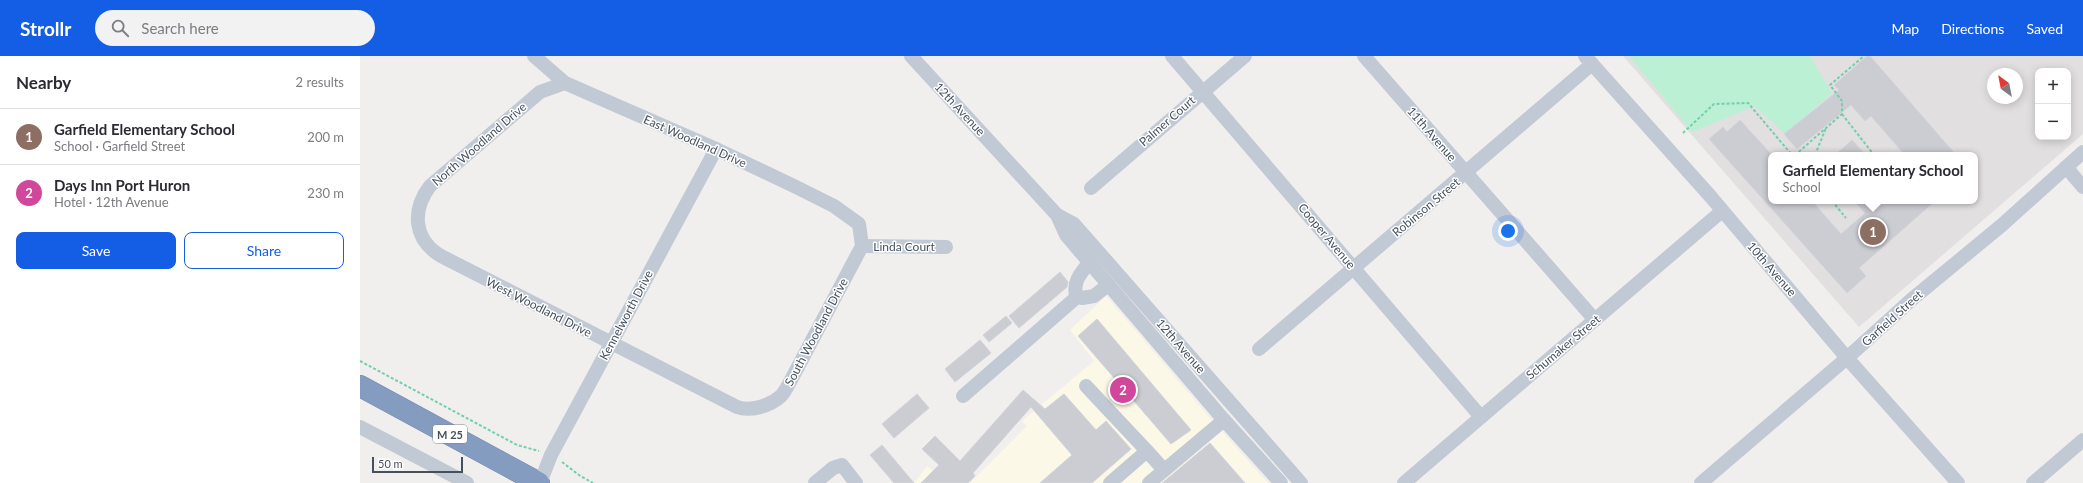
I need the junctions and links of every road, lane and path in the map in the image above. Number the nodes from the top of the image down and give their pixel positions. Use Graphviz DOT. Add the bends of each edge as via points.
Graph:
graph roads {
  1 [pos="534,56"];
  2 [pos="911,56"];
  3 [pos="1172,56"];
  4 [pos="1245,56"];
  5 [pos="1364,56"];
  6 [pos="1864,56"];
  7 [pos="1588,60"];
  8 [pos="565,83"];
  9 [pos="1203,90"];
  10 [pos="1842,114"];
  11 [pos="1826,127"];
  12 [pos="1682,133"];
  13 [pos="716,149"];
  14 [pos="1790,152"];
  15 [pos="1797,152"];
  16 [pos="1816,152"];
  17 [pos="1872,152"];
  18 [pos="2083,152"];
  19 [pos="2066,167"];
  20 [pos="1466,173"];
  21 [pos="2083,187"];
  22 [pos="1091,188"];
  23 [pos="1834,204"];
  24 [pos="1722,211"];
  25 [pos="1057,216"];
  26 [pos="1846,218"];
  27 [pos="418,226"];
  28 [pos="862,246"];
  29 [pos="946,247"];
  30 [pos="1089,263"];
  31 [pos="1354,268"];
  32 [pos="1108,285"];
  33 [pos="1078,296"];
  34 [pos="1595,320"];
  35 [pos="610,344"];
  36 [pos="1259,349"];
  37 [pos="1847,358"];
  38 [pos="360,361"];
  39 [pos="360,386"];
  40 [pos="1086,386"];
  41 [pos="963,396"];
  42 [pos="737,408"];
  43 [pos="1481,417"];
  44 [pos="1224,420"];
  45 [pos="360,427"];
  46 [pos="2083,440"];
  47 [pos="1147,451"];
  48 [pos="551,455"];
  49 [pos="1164,470"];
  50 [pos="1275,481"];
  51 [pos="467,483"];
  52 [pos="540,483"];
  53 [pos="592,483"];
  54 [pos="815,483"];
  55 [pos="856,483"];
  56 [pos="1110,483"];
  57 [pos="1149,483"];
  58 [pos="1301,483"];
  59 [pos="1404,483"];
  60 [pos="1701,483"];
  61 [pos="1958,483"];
  62 [pos="2033,483"];
  1 -- 8 [label="street, East Woodland Drive"];
  2 -- 25 [label="street, 12th Avenue"];
  3 -- 9 [label="street, Cooper Avenue"];
  4 -- 9 [label="street, Palmer Court"];
  5 -- 20 [label="street, 11th Avenue"];
  6 -- 10 [label="path" via="1830,85 1842,101"];
  7 -- 20 [label="street, Robinson Street"];
  7 -- 24 [label="street, 10th Avenue"];
  8 -- 13 [label="street, East Woodland Drive"];
  8 -- 27 [label="street, North Woodland Drive" via="540,92 430,186 420,202"];
  9 -- 22 [label="street, Palmer Court"];
  9 -- 31 [label="street, Cooper Avenue"];
  10 -- 11 [label="path"];
  10 -- 17 [label="path"];
  11 -- 15 [label="path"];
  11 -- 16 [label="path"];
  12 -- 14 [label="path" via="1714,104 1748,103"];
  13 -- 28 [label="street, East Woodland Drive" via="834,206 859,224"];
  13 -- 35 [label="street, Kennelworth Drive"];
  18 -- 19 [label="street, Garfield Street"];
  19 -- 21 [label="street"];
  19 -- 37 [label="street, Garfield Street"];
  20 -- 31 [label="street, Robinson Street"];
  20 -- 34 [label="street, 11th Avenue"];
  23 -- 26 [label="path"];
  24 -- 34 [label="street, Schumaker Street"];
  24 -- 37 [label="street, 10th Avenue"];
  25 -- 30 [label="street, 12th Avenue" via="1066,235"];
  25 -- 58 [label="street, 12th Avenue" via="1074,224"];
  27 -- 35 [label="street, West Woodland Drive" via="421,238 433,252"];
  28 -- 29 [label="street, Linda Court"];
  28 -- 42 [label="street, South Woodland Drive" via="781,395 766,404 748,409"];
  30 -- 32 [label="street, 12th Avenue"];
  30 -- 33 [label="street" via="1074,287"];
  31 -- 36 [label="street, Robinson Street"];
  31 -- 43 [label="street, Cooper Avenue"];
  32 -- 33 [label="street" via="1094,296"];
  32 -- 44 [label="street, 12th Avenue"];
  33 -- 41 [label="street"];
  34 -- 43 [label="street, Schumaker Street"];
  35 -- 42 [label="street, West Woodland Drive"];
  35 -- 48 [label="street, Kennelworth Drive"];
  37 -- 60 [label="street, Garfield Street"];
  37 -- 61 [label="street, 10th Avenue"];
  38 -- 48 [label="path" via="517,445"];
  39 -- 52 [label="highway, M 25"];
  40 -- 47 [label="street"];
  43 -- 59 [label="street, Schumaker Street"];
  44 -- 49 [label="street"];
  44 -- 50 [label="street, 12th Avenue"];
  45 -- 51 [label="street"];
  46 -- 62 [label="street"];
  47 -- 49 [label="street"];
  47 -- 56 [label="street"];
  48 -- 52 [label="street, Kennelworth Drive"];
  48 -- 53 [label="path"];
  49 -- 57 [label="street"];
  54 -- 55 [label="street" via="833,468 842,465"];
}
